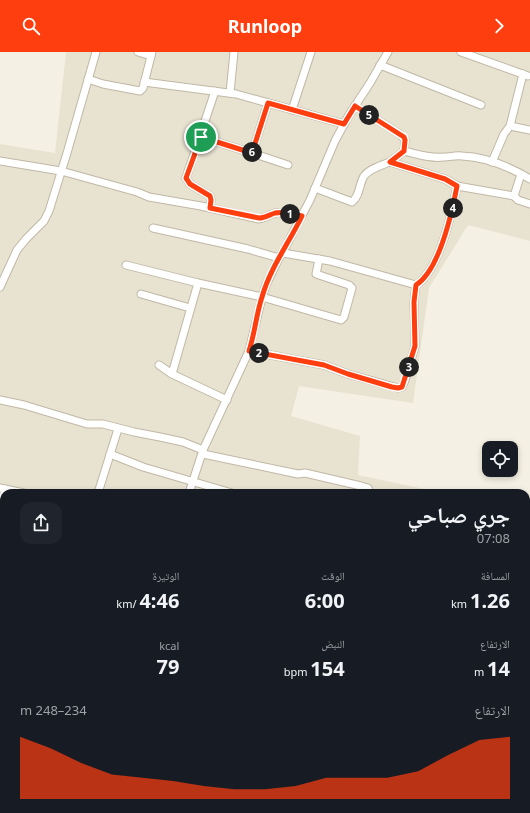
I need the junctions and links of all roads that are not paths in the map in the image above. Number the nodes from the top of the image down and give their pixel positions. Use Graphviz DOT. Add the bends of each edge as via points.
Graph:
graph roads {
  1 [pos="96,52"];
  2 [pos="138,52"];
  3 [pos="234,52"];
  4 [pos="310,52"];
  5 [pos="388,52"];
  6 [pos="461,52"];
  7 [pos="152,54"];
  8 [pos="380,66"];
  9 [pos="88,78"];
  10 [pos="144,82"];
  11 [pos="215,91"];
  12 [pos="230,93"];
  13 [pos="268,103"];
  14 [pos="482,104"];
  15 [pos="355,106"];
  16 [pos="292,110"];
  17 [pos="344,124"];
  18 [pos="510,126"];
  19 [pos="530,130"];
  20 [pos="201,137"];
  21 [pos="404,151"];
  22 [pos="252,153"];
  23 [pos="0,160"];
  24 [pos="390,162"];
  25 [pos="492,162"];
  26 [pos="288,165"];
  27 [pos="61,171"];
  28 [pos="521,174"];
  29 [pos="530,179"];
  30 [pos="457,186"];
  31 [pos="315,188"];
  32 [pos="514,196"];
  33 [pos="530,204"];
  34 [pos="210,208"];
  35 [pos="302,216"];
  36 [pos="153,228"];
  37 [pos="281,255"];
  38 [pos="319,259"];
  39 [pos="126,265"];
  40 [pos="198,283"];
  41 [pos="416,285"];
  42 [pos="0,287"];
  43 [pos="141,294"];
  44 [pos="262,297"];
  45 [pos="190,308"];
  46 [pos="249,351"];
  47 [pos="159,365"];
  48 [pos="172,374"];
  49 [pos="0,400"];
  50 [pos="227,400"];
  51 [pos="118,429"];
  52 [pos="203,452"];
  53 [pos="110,454"];
  54 [pos="194,482"];
  55 [pos="99,489"];
  56 [pos="191,489"];
  57 [pos="218,489"];
  58 [pos="368,489"];
  1 -- 9 [label="street"];
  2 -- 7 [label="street"];
  3 -- 12 [label="street"];
  4 -- 16 [label="street"];
  5 -- 8 [label="street"];
  6 -- 18 [label="street" via="526,75"];
  7 -- 10 [label="street"];
  8 -- 14 [label="street"];
  8 -- 15 [label="street"];
  9 -- 10 [label="street" via="138,92"];
  9 -- 27 [label="street"];
  10 -- 11 [label="street"];
  11 -- 12 [label="street"];
  11 -- 20 [label="street"];
  12 -- 13 [label="street"];
  13 -- 16 [label="street"];
  13 -- 22 [label="street"];
  15 -- 17 [label="street"];
  15 -- 21 [label="street" via="404,137"];
  16 -- 17 [label="street"];
  17 -- 31 [label="street"];
  18 -- 19 [label="street"];
  18 -- 25 [label="street"];
  20 -- 22 [label="street"];
  20 -- 34 [label="street" via="186,178 190,184 210,196"];
  21 -- 24 [label="street"];
  21 -- 25 [label="street" via="443,158 464,156"];
  22 -- 26 [label="street"];
  23 -- 27 [label="street"];
  24 -- 30 [label="street" via="445,179"];
  24 -- 31 [label="street" via="365,175 357,197 352,202"];
  25 -- 28 [label="street"];
  27 -- 34 [label="street" via="150,197"];
  27 -- 42 [label="street" via="44,221 17,250"];
  28 -- 29 [label="street"];
  28 -- 32 [label="street"];
  30 -- 32 [label="street"];
  30 -- 41 [label="street" via="445,238 430,270"];
  31 -- 35 [label="street"];
  32 -- 33 [label="street"];
  34 -- 35 [label="street" via="259,218 284,212"];
  35 -- 37 [label="street"];
  36 -- 37 [label="street"];
  37 -- 38 [label="street"];
  37 -- 44 [label="street"];
  38 -- 41 [label="street"];
  38 -- 44 [label="street" via="316,274 352,288 343,319"];
  39 -- 40 [label="street"];
  40 -- 44 [label="street"];
  40 -- 45 [label="street"];
  41 -- 46 [label="street" via="415,346 402,387 348,374 324,365"];
  43 -- 45 [label="street"];
  44 -- 46 [label="street"];
  45 -- 48 [label="street"];
  46 -- 50 [label="street"];
  47 -- 48 [label="street"];
  48 -- 50 [label="street"];
  49 -- 51 [label="street" via="87,424 103,424"];
  50 -- 52 [label="street"];
  51 -- 52 [label="street" via="183,442"];
  51 -- 53 [label="street"];
  52 -- 54 [label="street"];
  52 -- 58 [label="street"];
  53 -- 54 [label="street"];
  53 -- 55 [label="street"];
  54 -- 56 [label="street"];
  54 -- 57 [label="street"];
}
